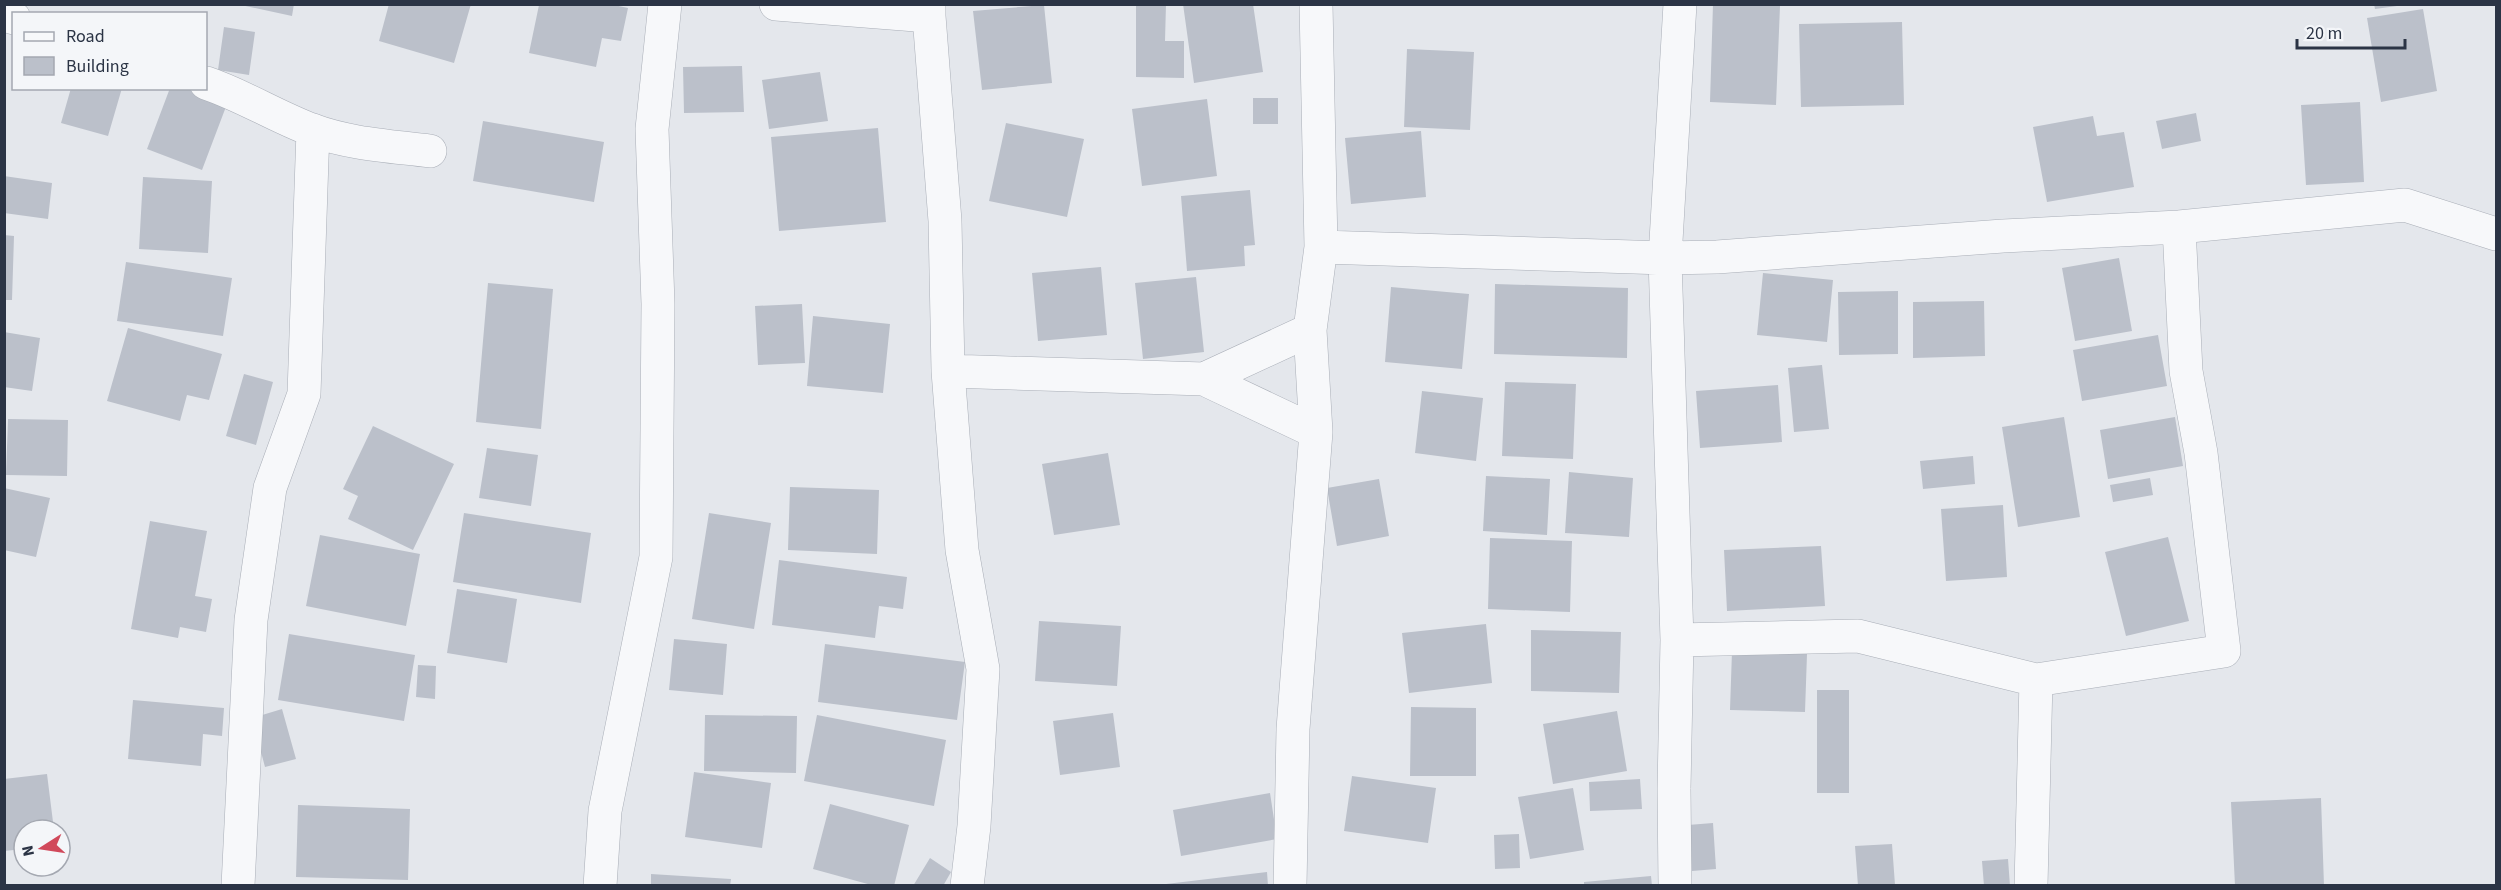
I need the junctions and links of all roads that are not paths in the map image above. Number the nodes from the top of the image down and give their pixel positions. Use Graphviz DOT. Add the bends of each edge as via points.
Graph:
graph roads {
  1 [pos="776,4"];
  2 [pos="1316,4"];
  3 [pos="1680,4"];
  4 [pos="668,7"];
  5 [pos="929,10"];
  6 [pos="207,82"];
  7 [pos="312,130"];
  8 [pos="430,151"];
  9 [pos="2179,227"];
  10 [pos="2496,234"];
  11 [pos="1321,247"];
  12 [pos="1665,258"];
  13 [pos="1310,330"];
  14 [pos="948,371"];
  15 [pos="1204,379"];
  16 [pos="1317,432"];
  17 [pos="1677,640"];
  18 [pos="2036,680"];
  19 [pos="238,885"];
  20 [pos="600,885"];
  21 [pos="967,885"];
  22 [pos="1290,885"];
  23 [pos="1675,885"];
  24 [pos="2031,885"];
  1 -- 5 [label="street"];
  2 -- 11 [label="street"];
  3 -- 12 [label="street"];
  4 -- 20 [label="street" via="652,129 658,304 656,557 605,811"];
  5 -- 14 [label="street" via="945,221"];
  6 -- 7 [label="street"];
  7 -- 8 [label="street" via="367,144"];
  7 -- 19 [label="street" via="304,394 270,488 251,620"];
  9 -- 10 [label="street" via="2405,205"];
  9 -- 12 [label="street"];
  9 -- 18 [label="street" via="2186,371 2201,453 2224,651"];
  11 -- 12 [label="street"];
  11 -- 13 [label="street"];
  12 -- 17 [label="street"];
  13 -- 15 [label="street"];
  13 -- 16 [label="street"];
  14 -- 15 [label="street"];
  14 -- 21 [label="street" via="962,550 983,669"];
  15 -- 16 [label="street"];
  16 -- 22 [label="street" via="1293,729"];
  17 -- 18 [label="street" via="1858,636"];
  17 -- 23 [label="street"];
  18 -- 24 [label="street"];
}
